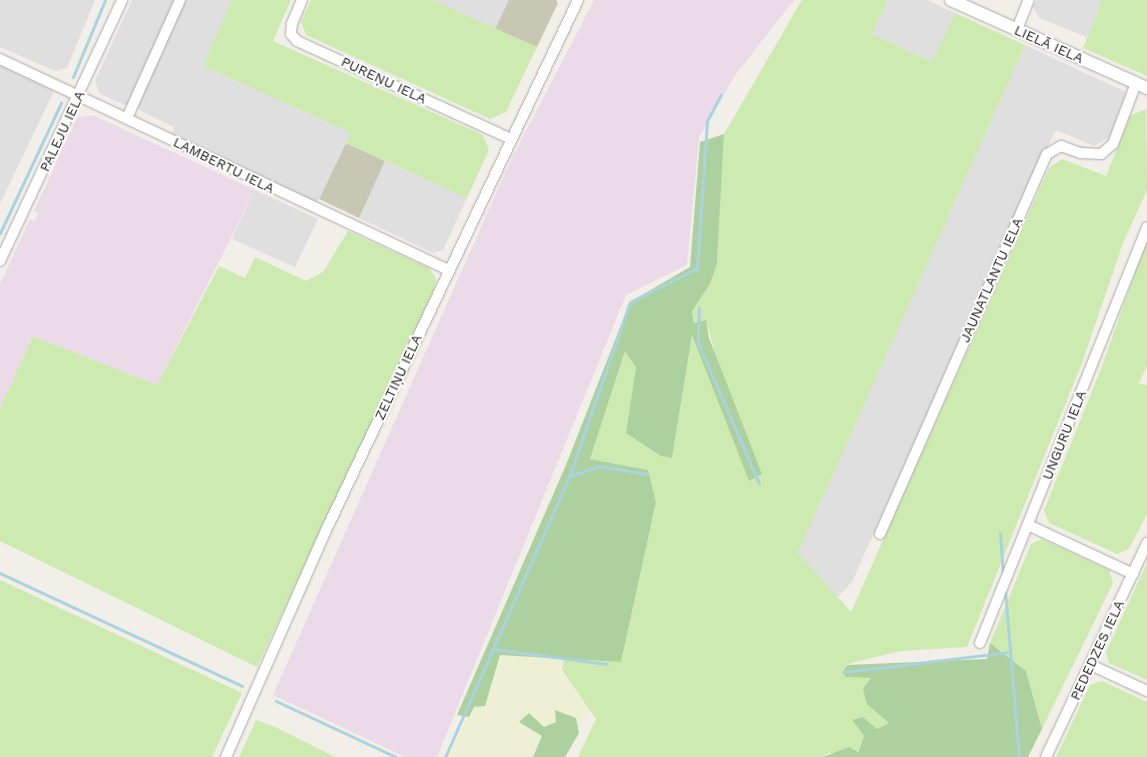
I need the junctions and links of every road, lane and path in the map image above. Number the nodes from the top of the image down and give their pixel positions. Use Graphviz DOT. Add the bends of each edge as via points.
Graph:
graph roads {
  1 [pos="122,0"];
  2 [pos="180,0"];
  3 [pos="302,0"];
  4 [pos="578,0"];
  5 [pos="951,0"];
  6 [pos="1029,0"];
  7 [pos="1017,30"];
  8 [pos="0,59"];
  9 [pos="1141,85"];
  10 [pos="79,95"];
  11 [pos="127,118"];
  12 [pos="511,139"];
  13 [pos="1147,227"];
  14 [pos="0,262"];
  15 [pos="448,270"];
  16 [pos="1028,525"];
  17 [pos="880,534"];
  18 [pos="1147,543"];
  19 [pos="1133,574"];
  20 [pos="980,643"];
  21 [pos="1091,665"];
  22 [pos="1147,691"];
  23 [pos="226,757"];
  24 [pos="1046,757"];
  1 -- 10 [label="street, PALEJU IELA"];
  2 -- 11 [label="street"];
  3 -- 12 [label="street, PUREŅU IELA" via="292,23 291,34 297,41"];
  4 -- 12 [label="street, ZELTIŅU IELA"];
  5 -- 7 [label="street, LIELĀ IELA"];
  6 -- 7 [label="street"];
  7 -- 9 [label="street, LIELĀ IELA"];
  8 -- 10 [label="street, LAMBERTU IELA"];
  9 -- 17 [label="street, JAUNATLANTU IELA" via="1113,144 1101,154 1080,153 1061,146 1046,154"];
  10 -- 11 [label="street, LAMBERTU IELA"];
  10 -- 14 [label="street, PALEJU IELA"];
  11 -- 15 [label="street, LAMBERTU IELA" via="252,180"];
  12 -- 15 [label="street, ZELTIŅU IELA"];
  13 -- 16 [label="street, UNGURU IELA"];
  15 -- 23 [label="street, ZELTIŅU IELA" via="328,524"];
  16 -- 19 [label="street"];
  16 -- 20 [label="street, UNGURU IELA"];
  18 -- 19 [label="street, PEDEDZES IELA"];
  19 -- 21 [label="street, PEDEDZES IELA"];
  21 -- 22 [label="street"];
  21 -- 24 [label="street, PEDEDZES IELA"];
}
